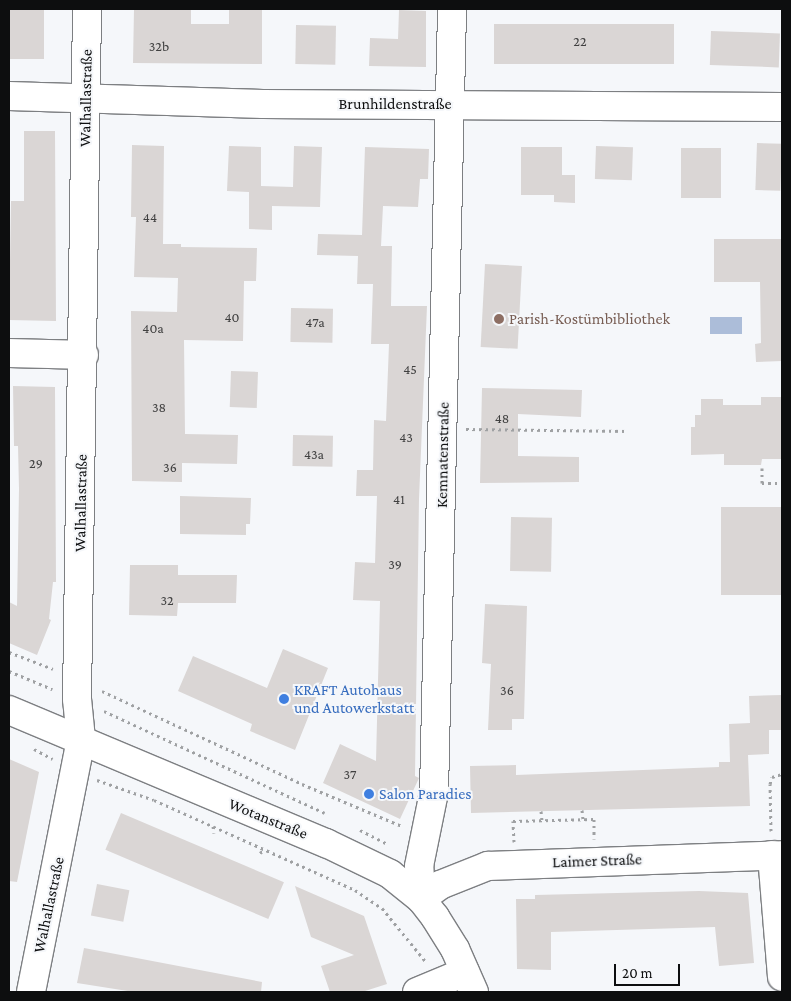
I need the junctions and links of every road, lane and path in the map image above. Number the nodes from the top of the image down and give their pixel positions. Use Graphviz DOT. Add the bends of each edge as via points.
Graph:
graph roads {
  1 [pos="87,9"];
  2 [pos="452,9"];
  3 [pos="9,96"];
  4 [pos="86,99"];
  5 [pos="452,104"];
  6 [pos="782,107"];
  7 [pos="9,353"];
  8 [pos="84,354"];
  9 [pos="443,428"];
  10 [pos="628,431"];
  11 [pos="762,468"];
  12 [pos="782,483"];
  13 [pos="9,652"];
  14 [pos="44,665"];
  15 [pos="9,672"];
  16 [pos="103,691"];
  17 [pos="77,699"];
  18 [pos="9,710"];
  19 [pos="82,739"];
  20 [pos="26,745"];
  21 [pos="77,770"];
  22 [pos="782,774"];
  23 [pos="582,810"];
  24 [pos="541,811"];
  25 [pos="542,820"];
  26 [pos="582,820"];
  27 [pos="213,826"];
  28 [pos="402,826"];
  29 [pos="214,834"];
  30 [pos="594,845"];
  31 [pos="514,847"];
  32 [pos="265,849"];
  33 [pos="260,853"];
  34 [pos="777,855"];
  35 [pos="420,899"];
  36 [pos="782,977"];
  37 [pos="470,982"];
  38 [pos="428,988"];
  39 [pos="9,989"];
  40 [pos="25,992"];
  41 [pos="31,992"];
  1 -- 4 [label="street, Walhallastraße"];
  2 -- 5 [label="street, Kemnatenstraße"];
  3 -- 4 [label="street, Brunhildenstraße"];
  4 -- 5 [label="street, Brunhildenstraße"];
  4 -- 8 [label="street, Walhallastraße"];
  5 -- 6 [label="street, Brunhildenstraße"];
  5 -- 9 [label="street, Kemnatenstraße"];
  7 -- 8 [label="street"];
  8 -- 17 [label="street, Walhallastraße"];
  9 -- 10 [label="path"];
  9 -- 35 [label="street, Kemnatenstraße" via="434,792 419,866"];
  11 -- 12 [label="path" via="762,483"];
  13 -- 14 [label="path"];
  15 -- 17 [label="path"];
  16 -- 28 [label="path" via="302,784"];
  17 -- 19 [label="street, Walhallastraße"];
  18 -- 19 [label="street, Wotanstraße"];
  19 -- 21 [label="street, Walhallastraße"];
  19 -- 35 [label="street, Wotanstraße" via="326,843 390,874"];
  20 -- 21 [label="path"];
  21 -- 27 [label="path"];
  21 -- 41 [label="street, Walhallastraße"];
  22 -- 34 [label="path" via="772,777 770,784"];
  23 -- 26 [label="path"];
  24 -- 25 [label="path"];
  25 -- 26 [label="path"];
  25 -- 31 [label="path" via="513,821"];
  26 -- 30 [label="path" via="594,819"];
  27 -- 29 [label="path"];
  27 -- 32 [label="path"];
  32 -- 33 [label="path"];
  32 -- 38 [label="path" via="355,890 382,908 420,953"];
  34 -- 35 [label="street, Laimer Straße" via="488,866 440,885"];
  34 -- 36 [label="street"];
  35 -- 37 [label="street, Wotanstraße" via="436,917"];
  37 -- 38 [label="street"];
  39 -- 40 [label="street"];
}
